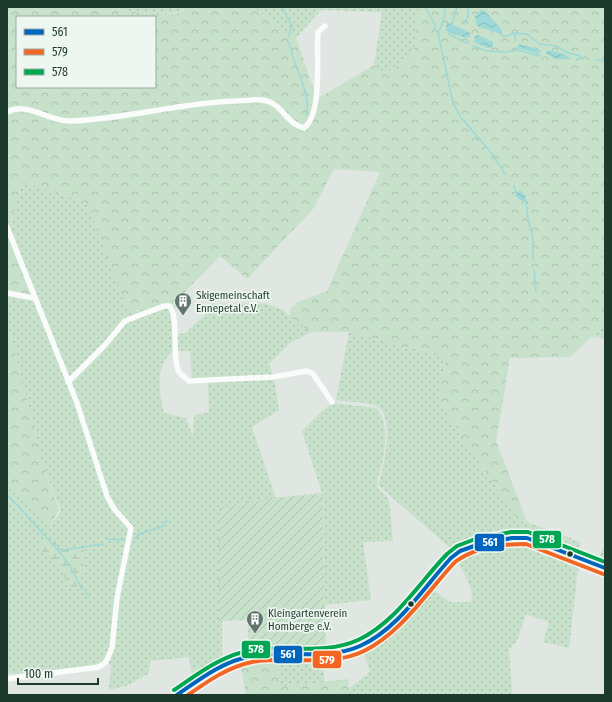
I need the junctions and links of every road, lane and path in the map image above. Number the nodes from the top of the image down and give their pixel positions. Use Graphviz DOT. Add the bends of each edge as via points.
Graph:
graph roads {
  1 [pos="325,26"];
  2 [pos="7,112"];
  3 [pos="7,227"];
  4 [pos="7,293"];
  5 [pos="34,298"];
  6 [pos="68,382"];
  7 [pos="332,402"];
  8 [pos="605,568"];
  9 [pos="7,678"];
  10 [pos="177,695"];
  1 -- 2 [label="street" via="318,32 314,108 309,123 304,128 295,124 277,105 262,100 208,102 101,119 69,121 46,117 23,107"];
  3 -- 5 [label="street"];
  4 -- 5 [label="street"];
  5 -- 6 [label="street"];
  6 -- 7 [label="street" via="125,321 169,306 174,312 174,346 179,371 189,381 273,377 307,371 313,374"];
  6 -- 9 [label="street" via="107,496 114,509 132,528 117,598 112,648 106,662 99,667"];
  8 -- 10 [label="street" via="527,538 480,544 460,551 451,558 406,609 372,639 360,646 325,654 240,658 214,669"];
}
